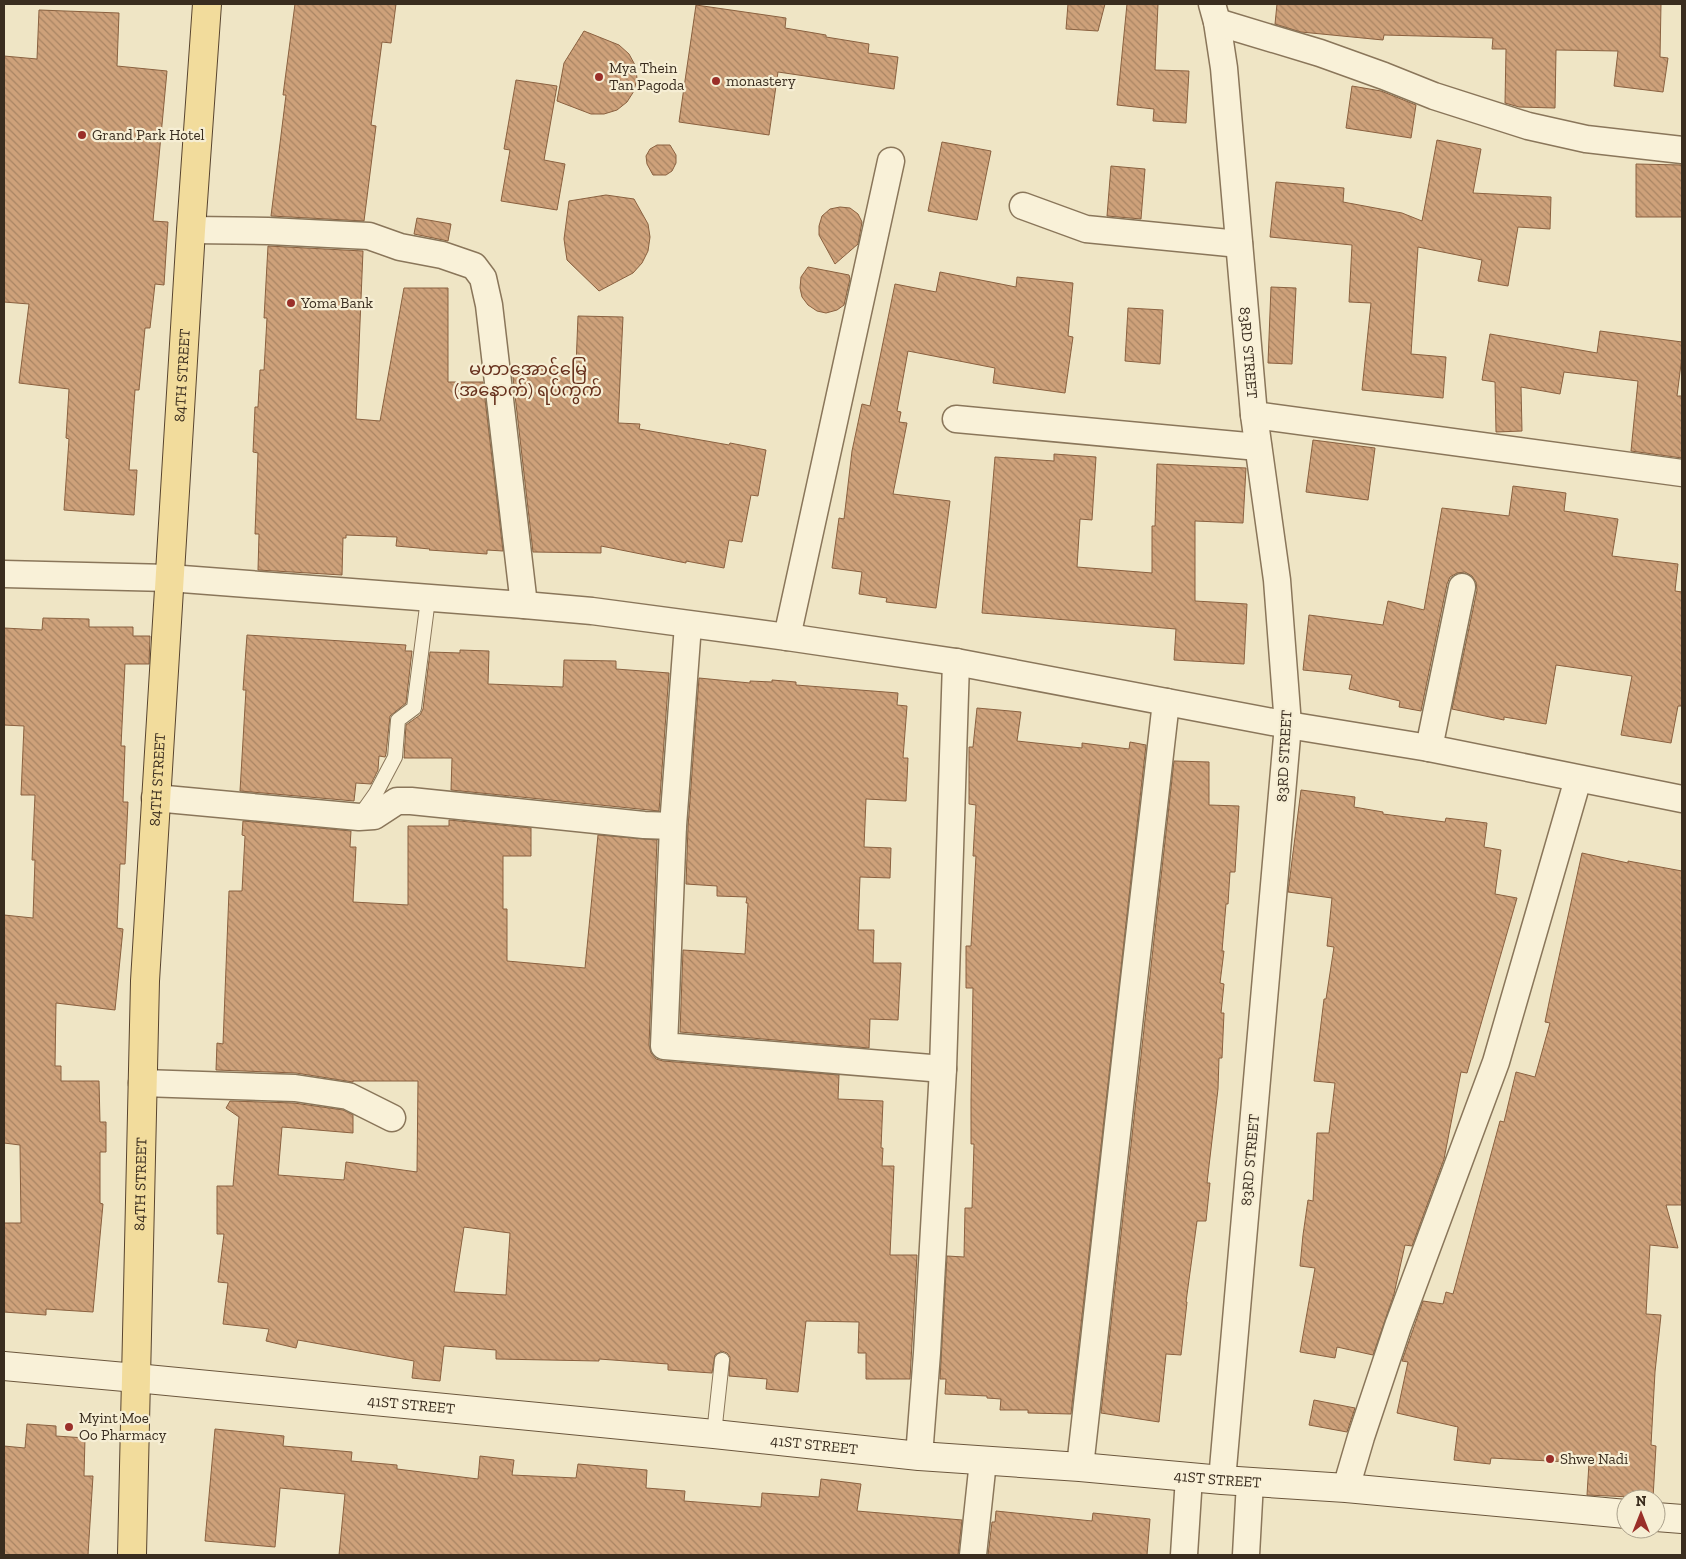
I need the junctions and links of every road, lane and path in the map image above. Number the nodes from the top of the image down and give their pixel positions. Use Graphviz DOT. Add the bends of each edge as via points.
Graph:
graph roads {
  1 [pos="208,4"];
  2 [pos="1214,13"];
  3 [pos="1682,150"];
  4 [pos="891,161"];
  5 [pos="1023,206"];
  6 [pos="191,230"];
  7 [pos="1239,244"];
  8 [pos="1254,416"];
  9 [pos="956,419"];
  10 [pos="1258,447"];
  11 [pos="1682,474"];
  12 [pos="4,574"];
  13 [pos="168,578"];
  14 [pos="1462,587"];
  15 [pos="428,599"];
  16 [pos="524,605"];
  17 [pos="688,625"];
  18 [pos="787,637"];
  19 [pos="956,662"];
  20 [pos="1166,702"];
  21 [pos="1288,725"];
  22 [pos="1429,748"];
  23 [pos="1578,779"];
  24 [pos="156,798"];
  25 [pos="1682,799"];
  26 [pos="359,817"];
  27 [pos="673,826"];
  28 [pos="942,1069"];
  29 [pos="142,1083"];
  30 [pos="392,1118"];
  31 [pos="722,1360"];
  32 [pos="4,1366"];
  33 [pos="136,1378"];
  34 [pos="714,1434"];
  35 [pos="919,1456"];
  36 [pos="983,1461"];
  37 [pos="1080,1467"];
  38 [pos="1189,1477"];
  39 [pos="1222,1480"];
  40 [pos="1250,1482"];
  41 [pos="1346,1488"];
  42 [pos="1616,1513"];
  43 [pos="1666,1518"];
  44 [pos="1682,1519"];
  45 [pos="132,1555"];
  46 [pos="973,1555"];
  47 [pos="1184,1555"];
  48 [pos="1246,1555"];
  1 -- 6 [label="main road, 84TH STREET"];
  2 -- 3 [label="street" via="1434,96 1528,126 1586,139"];
  2 -- 7 [label="street, 83RD STREET" via="1224,68"];
  4 -- 18 [label="street"];
  5 -- 7 [label="street" via="1086,229"];
  6 -- 13 [label="main road, 84TH STREET"];
  6 -- 16 [label="street" via="369,236 474,266 483,278 489,306"];
  7 -- 8 [label="street, 83RD STREET"];
  8 -- 10 [label="street, 83RD STREET"];
  8 -- 11 [label="street"];
  9 -- 10 [label="street"];
  10 -- 21 [label="street, 83RD STREET" via="1278,580"];
  12 -- 13 [label="street"];
  13 -- 15 [label="street"];
  13 -- 24 [label="main road, 84TH STREET"];
  14 -- 22 [label="street"];
  15 -- 16 [label="street"];
  15 -- 26 [label="lane" via="414,708 398,720 395,757"];
  16 -- 17 [label="street"];
  17 -- 18 [label="street"];
  17 -- 27 [label="street"];
  18 -- 19 [label="street"];
  19 -- 20 [label="street"];
  19 -- 28 [label="street"];
  20 -- 21 [label="street"];
  20 -- 37 [label="street"];
  21 -- 22 [label="street"];
  21 -- 39 [label="street, 83RD STREET"];
  22 -- 23 [label="street"];
  23 -- 25 [label="street"];
  23 -- 41 [label="street" via="1496,1062 1398,1326"];
  24 -- 26 [label="street"];
  24 -- 29 [label="main road, 84TH STREET"];
  26 -- 27 [label="street" via="374,816 396,801 411,801"];
  27 -- 28 [label="street" via="664,1046"];
  28 -- 35 [label="street"];
  29 -- 30 [label="street" via="304,1089 348,1096"];
  29 -- 33 [label="main road, 84TH STREET"];
  31 -- 34 [label="lane"];
  32 -- 33 [label="street, 41ST STREET"];
  33 -- 34 [label="street, 41ST STREET"];
  33 -- 45 [label="main road, 84TH STREET"];
  34 -- 35 [label="street, 41ST STREET"];
  35 -- 36 [label="street, 41ST STREET"];
  36 -- 37 [label="street, 41ST STREET"];
  36 -- 46 [label="street"];
  37 -- 38 [label="street, 41ST STREET"];
  38 -- 39 [label="street, 41ST STREET"];
  38 -- 47 [label="street"];
  39 -- 40 [label="street, 41ST STREET"];
  40 -- 41 [label="street, 41ST STREET"];
  40 -- 48 [label="street"];
  41 -- 42 [label="street, 41ST STREET"];
  43 -- 44 [label="street"];
}
